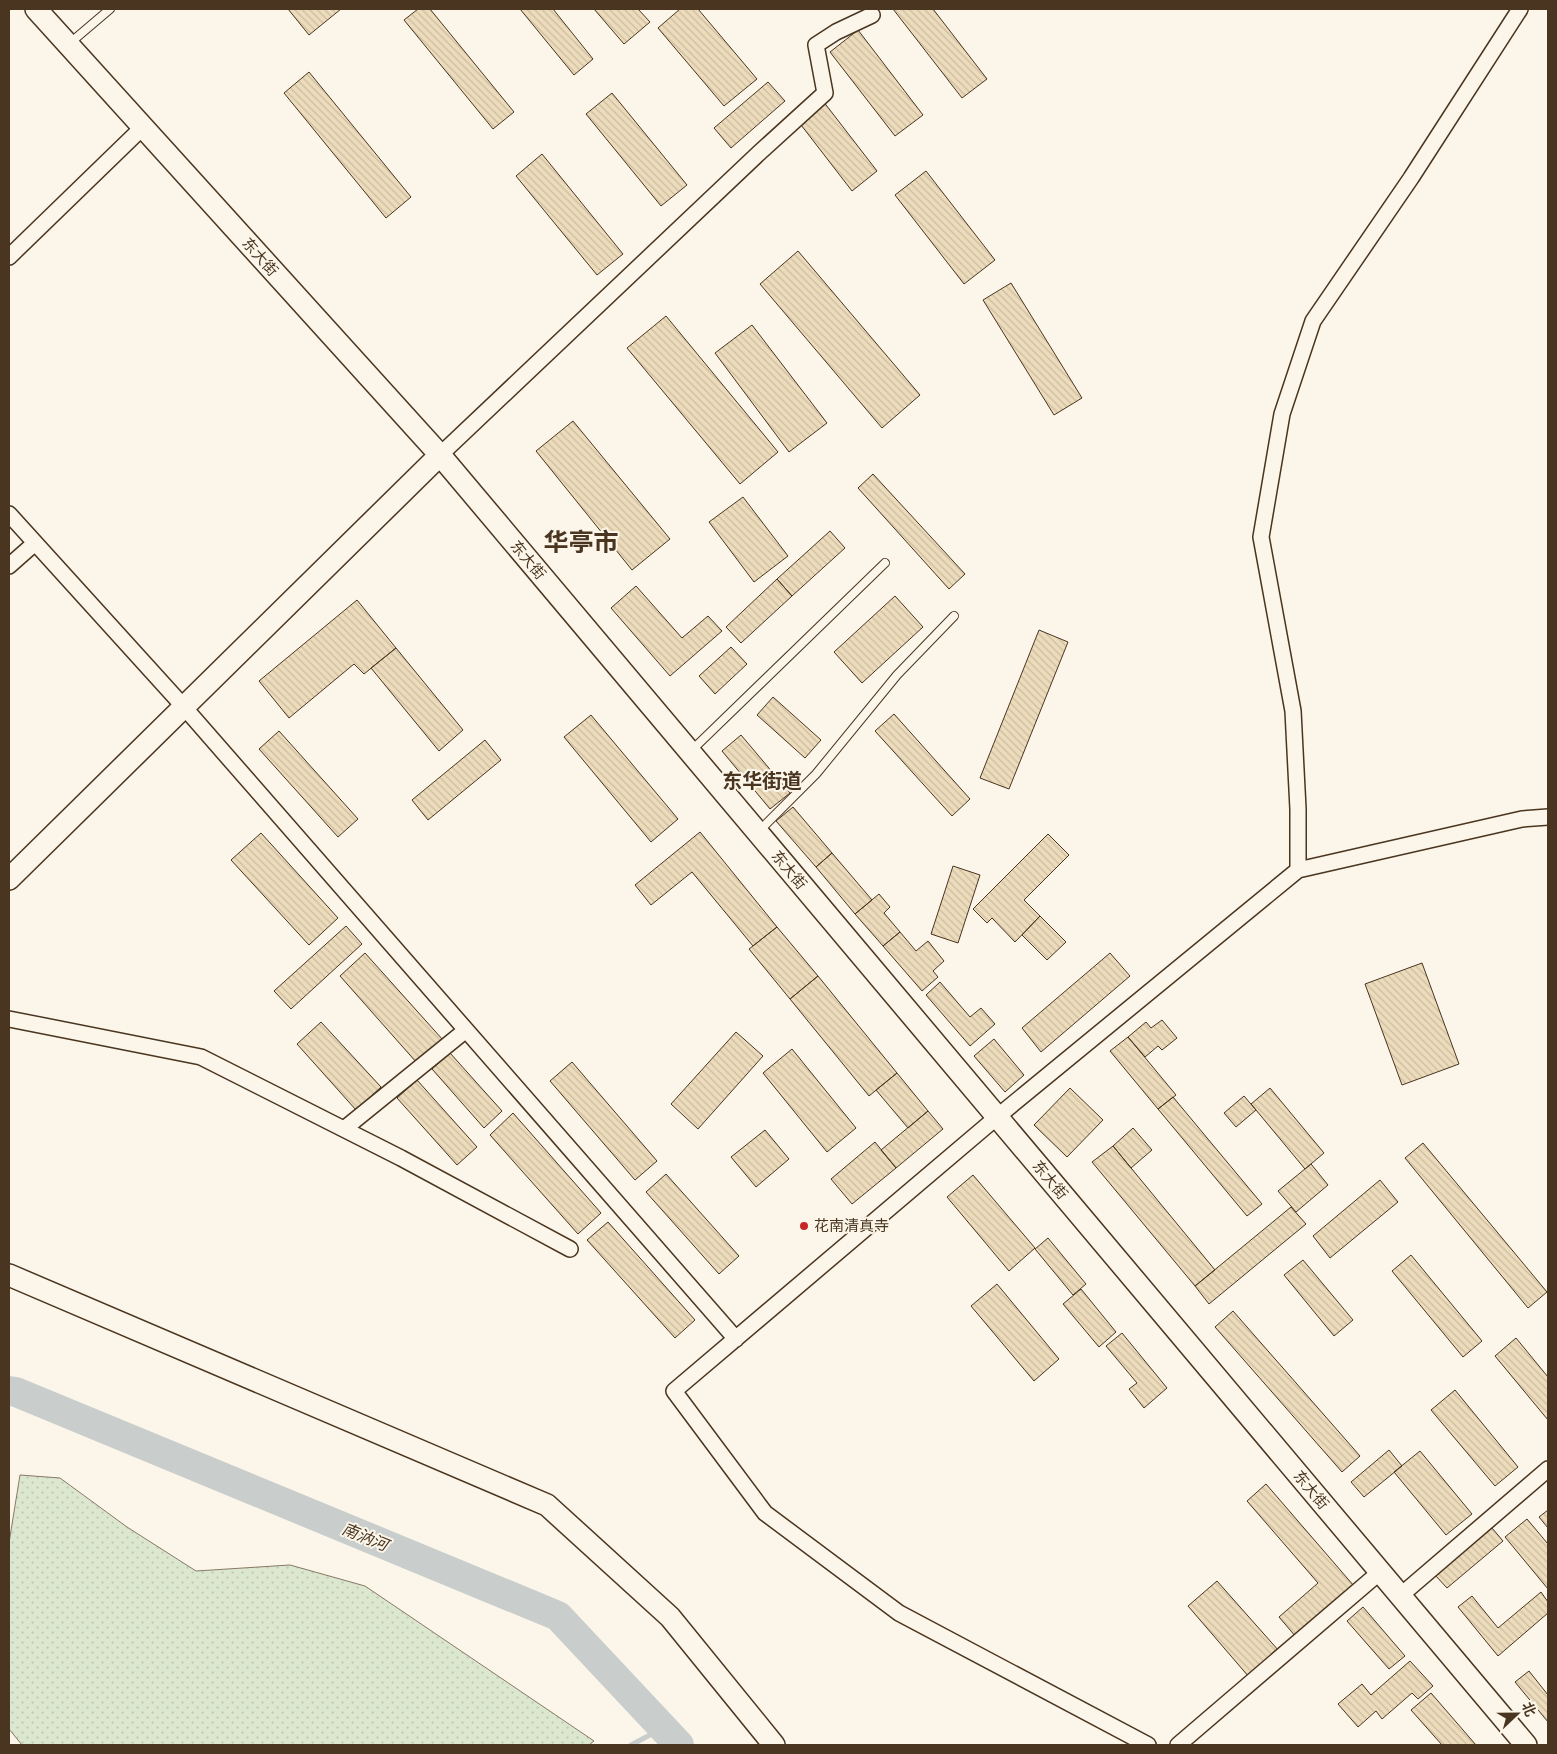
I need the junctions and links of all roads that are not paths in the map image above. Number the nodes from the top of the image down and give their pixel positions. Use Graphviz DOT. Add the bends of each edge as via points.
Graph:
graph roads {
  1 [pos="36,9"];
  2 [pos="110,9"];
  3 [pos="1520,9"];
  4 [pos="872,16"];
  5 [pos="69,45"];
  6 [pos="143,127"];
  7 [pos="9,257"];
  8 [pos="440,456"];
  9 [pos="9,514"];
  10 [pos="35,543"];
  11 [pos="886,563"];
  12 [pos="9,566"];
  13 [pos="954,616"];
  14 [pos="184,707"];
  15 [pos="690,752"];
  16 [pos="1548,817"];
  17 [pos="757,832"];
  18 [pos="1298,870"];
  19 [pos="9,879"];
  20 [pos="9,1020"];
  21 [pos="466,1030"];
  22 [pos="997,1117"];
  23 [pos="344,1129"];
  24 [pos="570,1249"];
  25 [pos="9,1275"];
  26 [pos="736,1339"];
  27 [pos="1548,1469"];
  28 [pos="1380,1572"];
  29 [pos="1400,1596"];
  30 [pos="774,1745"];
  31 [pos="1148,1745"];
  32 [pos="1178,1745"];
  33 [pos="1526,1745"];
  1 -- 5 [label="street, 东大街"];
  2 -- 5 [label="lane"];
  3 -- 18 [label="street" via="1411,178 1313,321 1282,414 1261,537 1293,711"];
  4 -- 8 [label="street" via="816,45 825,93"];
  5 -- 6 [label="street, 东大街"];
  6 -- 7 [label="street"];
  6 -- 8 [label="street, 东大街"];
  8 -- 14 [label="street"];
  8 -- 15 [label="street, 东大街"];
  9 -- 10 [label="street"];
  10 -- 12 [label="street"];
  10 -- 14 [label="street"];
  11 -- 15 [label="lane"];
  13 -- 17 [label="lane" via="897,675 816,774"];
  14 -- 19 [label="street"];
  14 -- 21 [label="street"];
  15 -- 17 [label="street, 东大街"];
  16 -- 18 [label="street" via="1522,819"];
  17 -- 22 [label="street, 东大街"];
  18 -- 22 [label="street"];
  20 -- 23 [label="street" via="201,1057"];
  21 -- 23 [label="street"];
  21 -- 26 [label="street"];
  22 -- 26 [label="street"];
  22 -- 28 [label="street, 东大街"];
  23 -- 24 [label="street"];
  25 -- 30 [label="street" via="547,1506 670,1617"];
  26 -- 31 [label="street" via="674,1391 765,1514 899,1613"];
  27 -- 29 [label="street"];
  28 -- 29 [label="street, 东大街"];
  28 -- 32 [label="street"];
  29 -- 33 [label="street, 东大街"];
}
